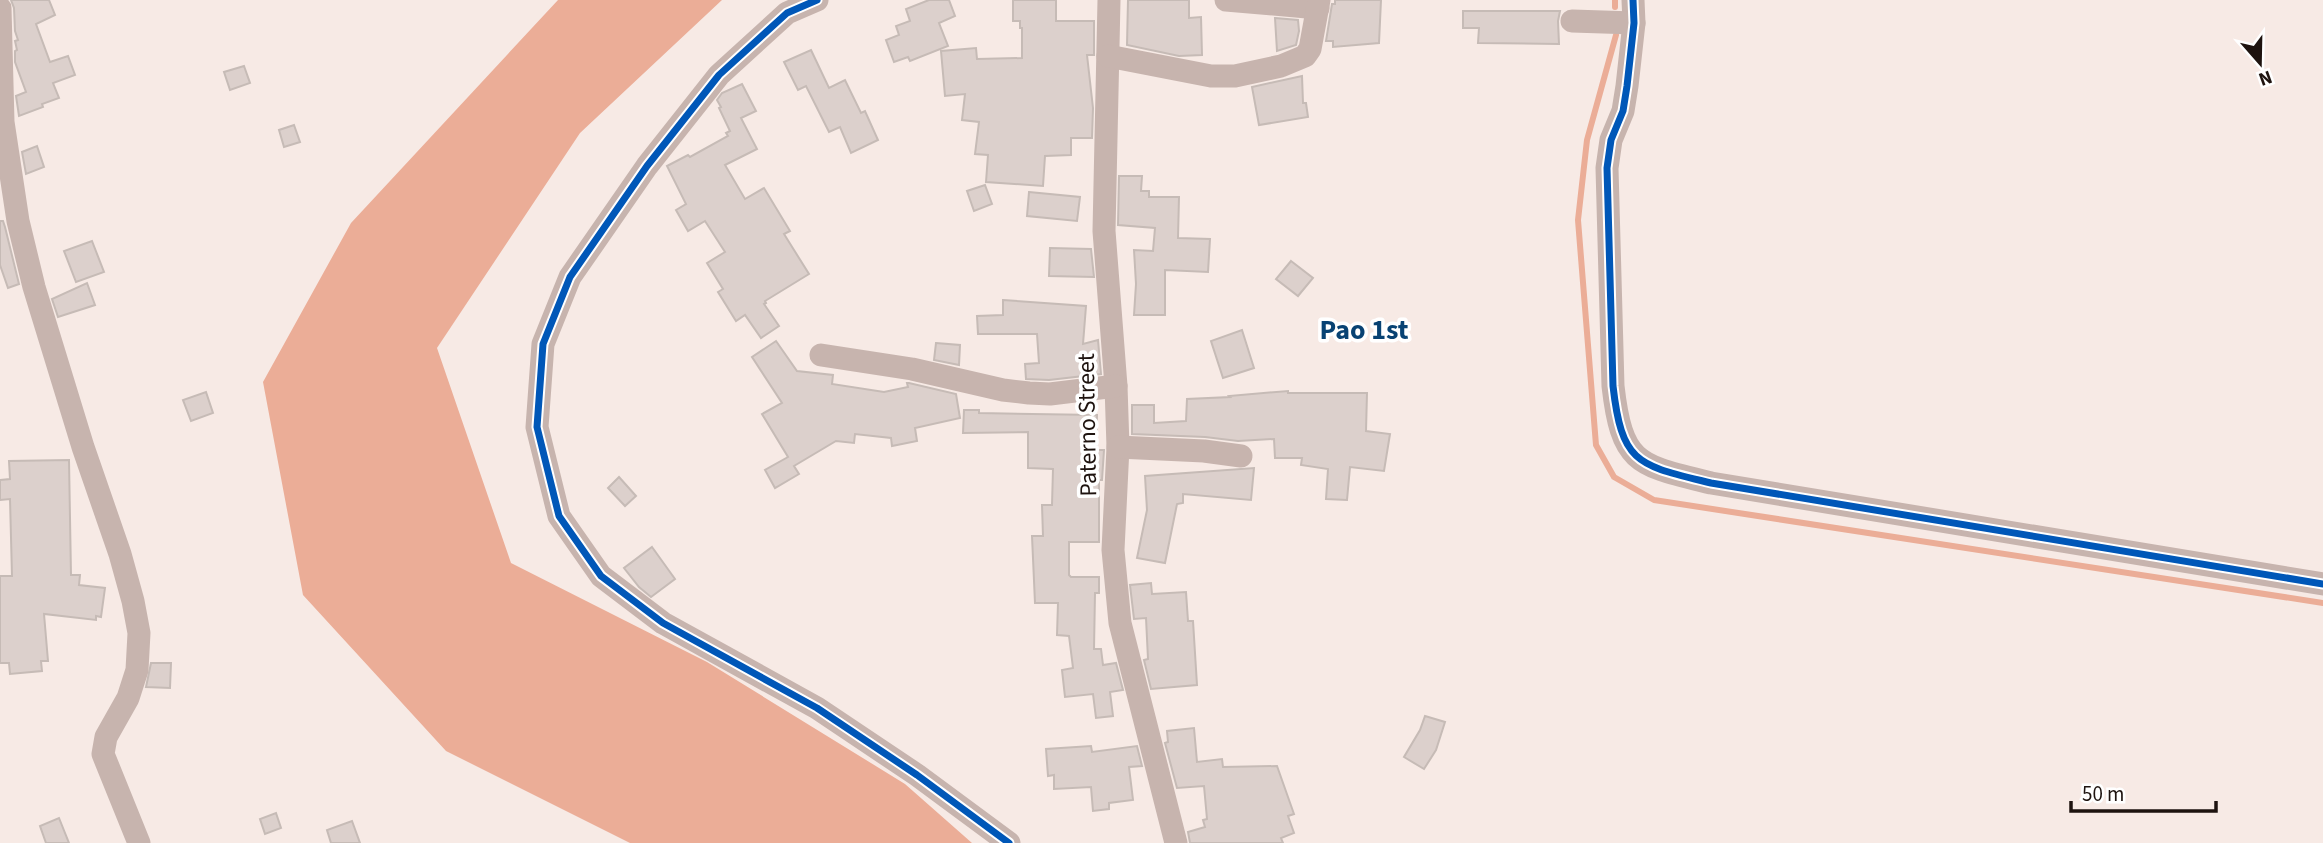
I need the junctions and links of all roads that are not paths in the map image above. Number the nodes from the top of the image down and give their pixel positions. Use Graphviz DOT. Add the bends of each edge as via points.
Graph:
graph roads {
  1 [pos="817,0"];
  2 [pos="1109,0"];
  3 [pos="1226,0"];
  4 [pos="1633,0"];
  5 [pos="1318,4"];
  6 [pos="0,8"];
  7 [pos="1572,21"];
  8 [pos="1634,23"];
  9 [pos="1108,56"];
  10 [pos="821,355"];
  11 [pos="1116,386"];
  12 [pos="1118,447"];
  13 [pos="1241,456"];
  14 [pos="2323,584"];
  15 [pos="139,843"];
  16 [pos="1009,843"];
  17 [pos="1176,843"];
  1 -- 16 [label="street" via="787,13 719,75 647,166 570,277 543,344 537,427 559,516 601,576 663,623 817,708"];
  2 -- 9 [label="street, Paterno Street"];
  3 -- 5 [label="street"];
  4 -- 8 [label="street"];
  5 -- 9 [label="street" via="1310,49 1305,56 1281,66 1211,76"];
  6 -- 15 [label="street" via="3,122 18,220 34,287 120,554 139,633 137,670 128,698 106,737 103,754"];
  7 -- 8 [label="street"];
  8 -- 14 [label="street" via="1623,111 1611,140 1607,169 1615,405 1621,433 1642,462 1711,484"];
  9 -- 11 [label="street, Paterno Street" via="1104,231"];
  10 -- 11 [label="street" via="1028,393"];
  11 -- 12 [label="street, Paterno Street"];
  12 -- 13 [label="street"];
  12 -- 17 [label="street, Paterno Street" via="1113,550 1120,623"];
}
